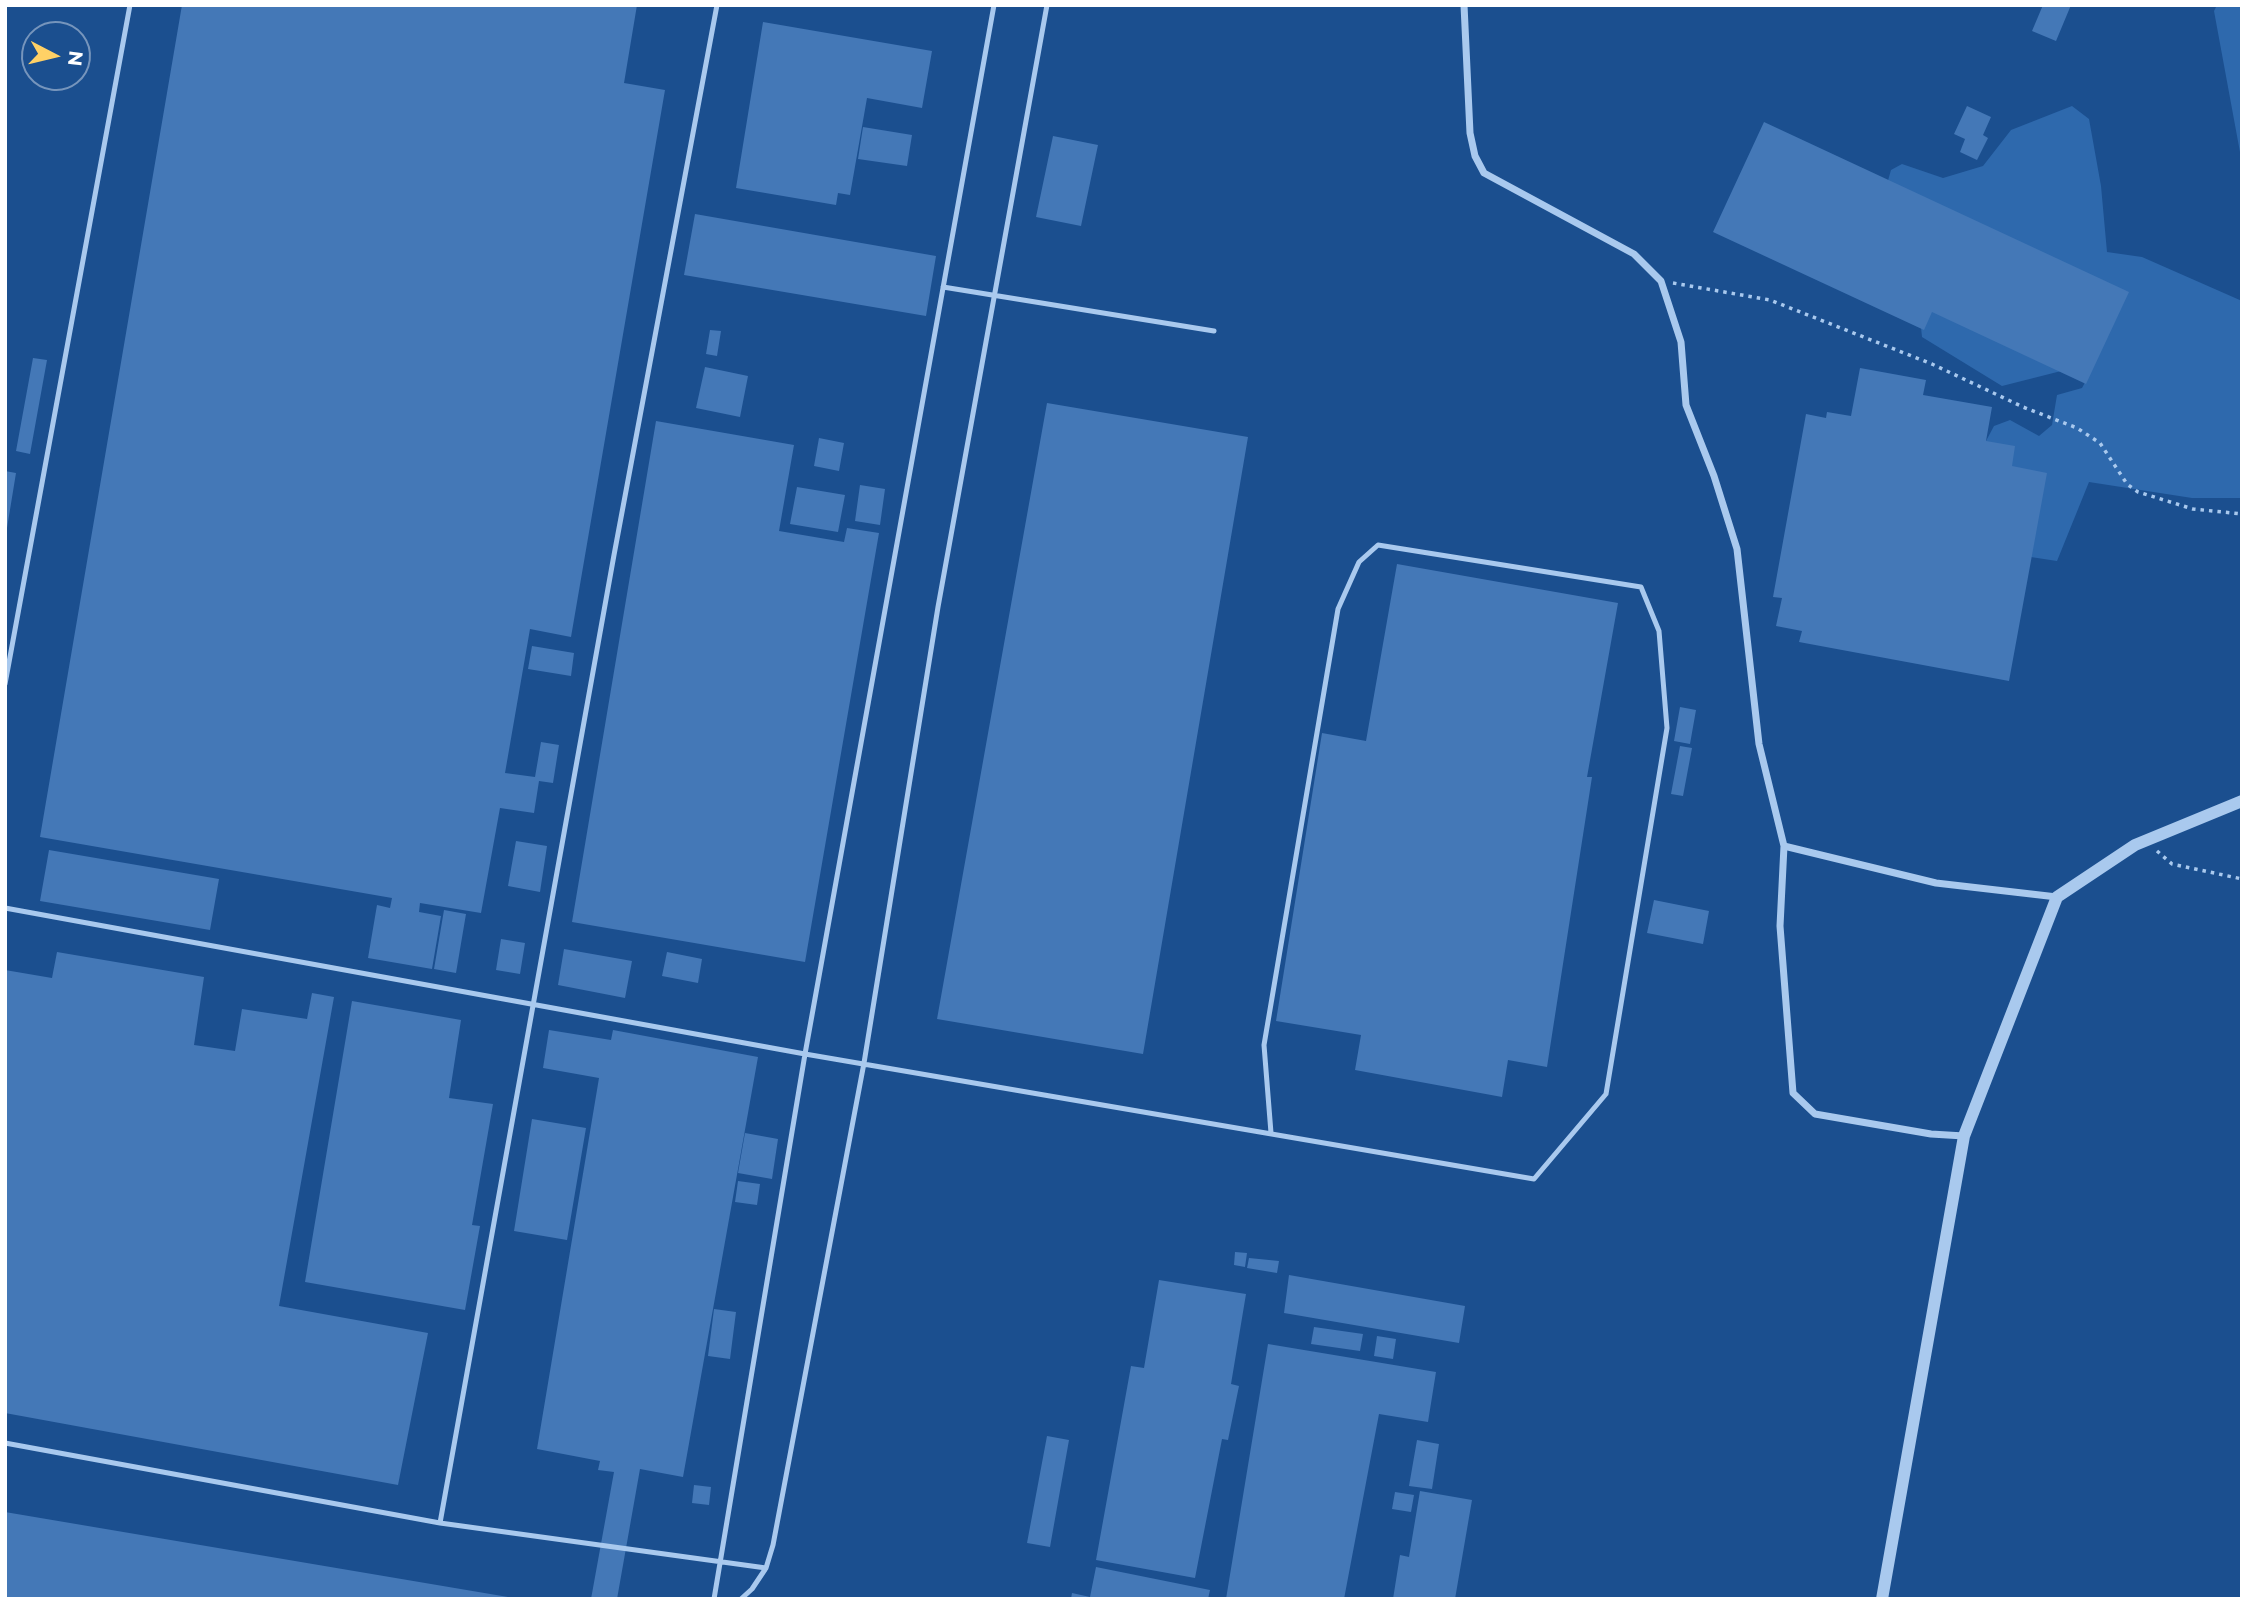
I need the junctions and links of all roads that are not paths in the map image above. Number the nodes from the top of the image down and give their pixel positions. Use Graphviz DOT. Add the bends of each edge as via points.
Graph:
graph roads {
  1 [pos="130,5"];
  2 [pos="717,5"];
  3 [pos="994,5"];
  4 [pos="1047,5"];
  5 [pos="1464,5"];
  6 [pos="943,287"];
  7 [pos="995,295"];
  8 [pos="1214,331"];
  9 [pos="5,684"];
  10 [pos="2242,801"];
  11 [pos="1784,846"];
  12 [pos="2057,897"];
  13 [pos="5,908"];
  14 [pos="532,1006"];
  15 [pos="805,1054"];
  16 [pos="864,1063"];
  17 [pos="1271,1133"];
  18 [pos="1964,1136"];
  19 [pos="5,1443"];
  20 [pos="440,1523"];
  21 [pos="722,1561"];
  22 [pos="766,1568"];
  23 [pos="714,1599"];
  24 [pos="741,1599"];
  25 [pos="1882,1599"];
  1 -- 9 [label="lane"];
  2 -- 14 [label="lane"];
  3 -- 6 [label="lane"];
  4 -- 7 [label="lane"];
  5 -- 11 [label="street" via="1470,133 1484,173 1634,254 1661,281 1681,342 1686,405 1737,549 1759,744"];
  6 -- 7 [label="lane"];
  6 -- 15 [label="lane"];
  7 -- 8 [label="lane"];
  7 -- 16 [label="lane" via="938,607"];
  10 -- 12 [label="street" via="2144,841"];
  11 -- 12 [label="street" via="1936,883"];
  11 -- 18 [label="street" via="1780,926 1793,1093 1815,1114"];
  12 -- 18 [label="street"];
  13 -- 14 [label="lane"];
  14 -- 15 [label="lane"];
  14 -- 20 [label="lane"];
  15 -- 16 [label="lane"];
  15 -- 21 [label="lane"];
  16 -- 17 [label="lane"];
  16 -- 22 [label="lane"];
  17 -- 17 [label="lane" via="1264,1045 1338,609 1359,562 1378,545 1641,587 1659,631 1667,728 1605,1094 1534,1179"];
  18 -- 25 [label="street"];
  19 -- 20 [label="lane"];
  20 -- 21 [label="lane"];
  21 -- 22 [label="lane"];
  21 -- 23 [label="lane"];
  22 -- 24 [label="lane"];
}
